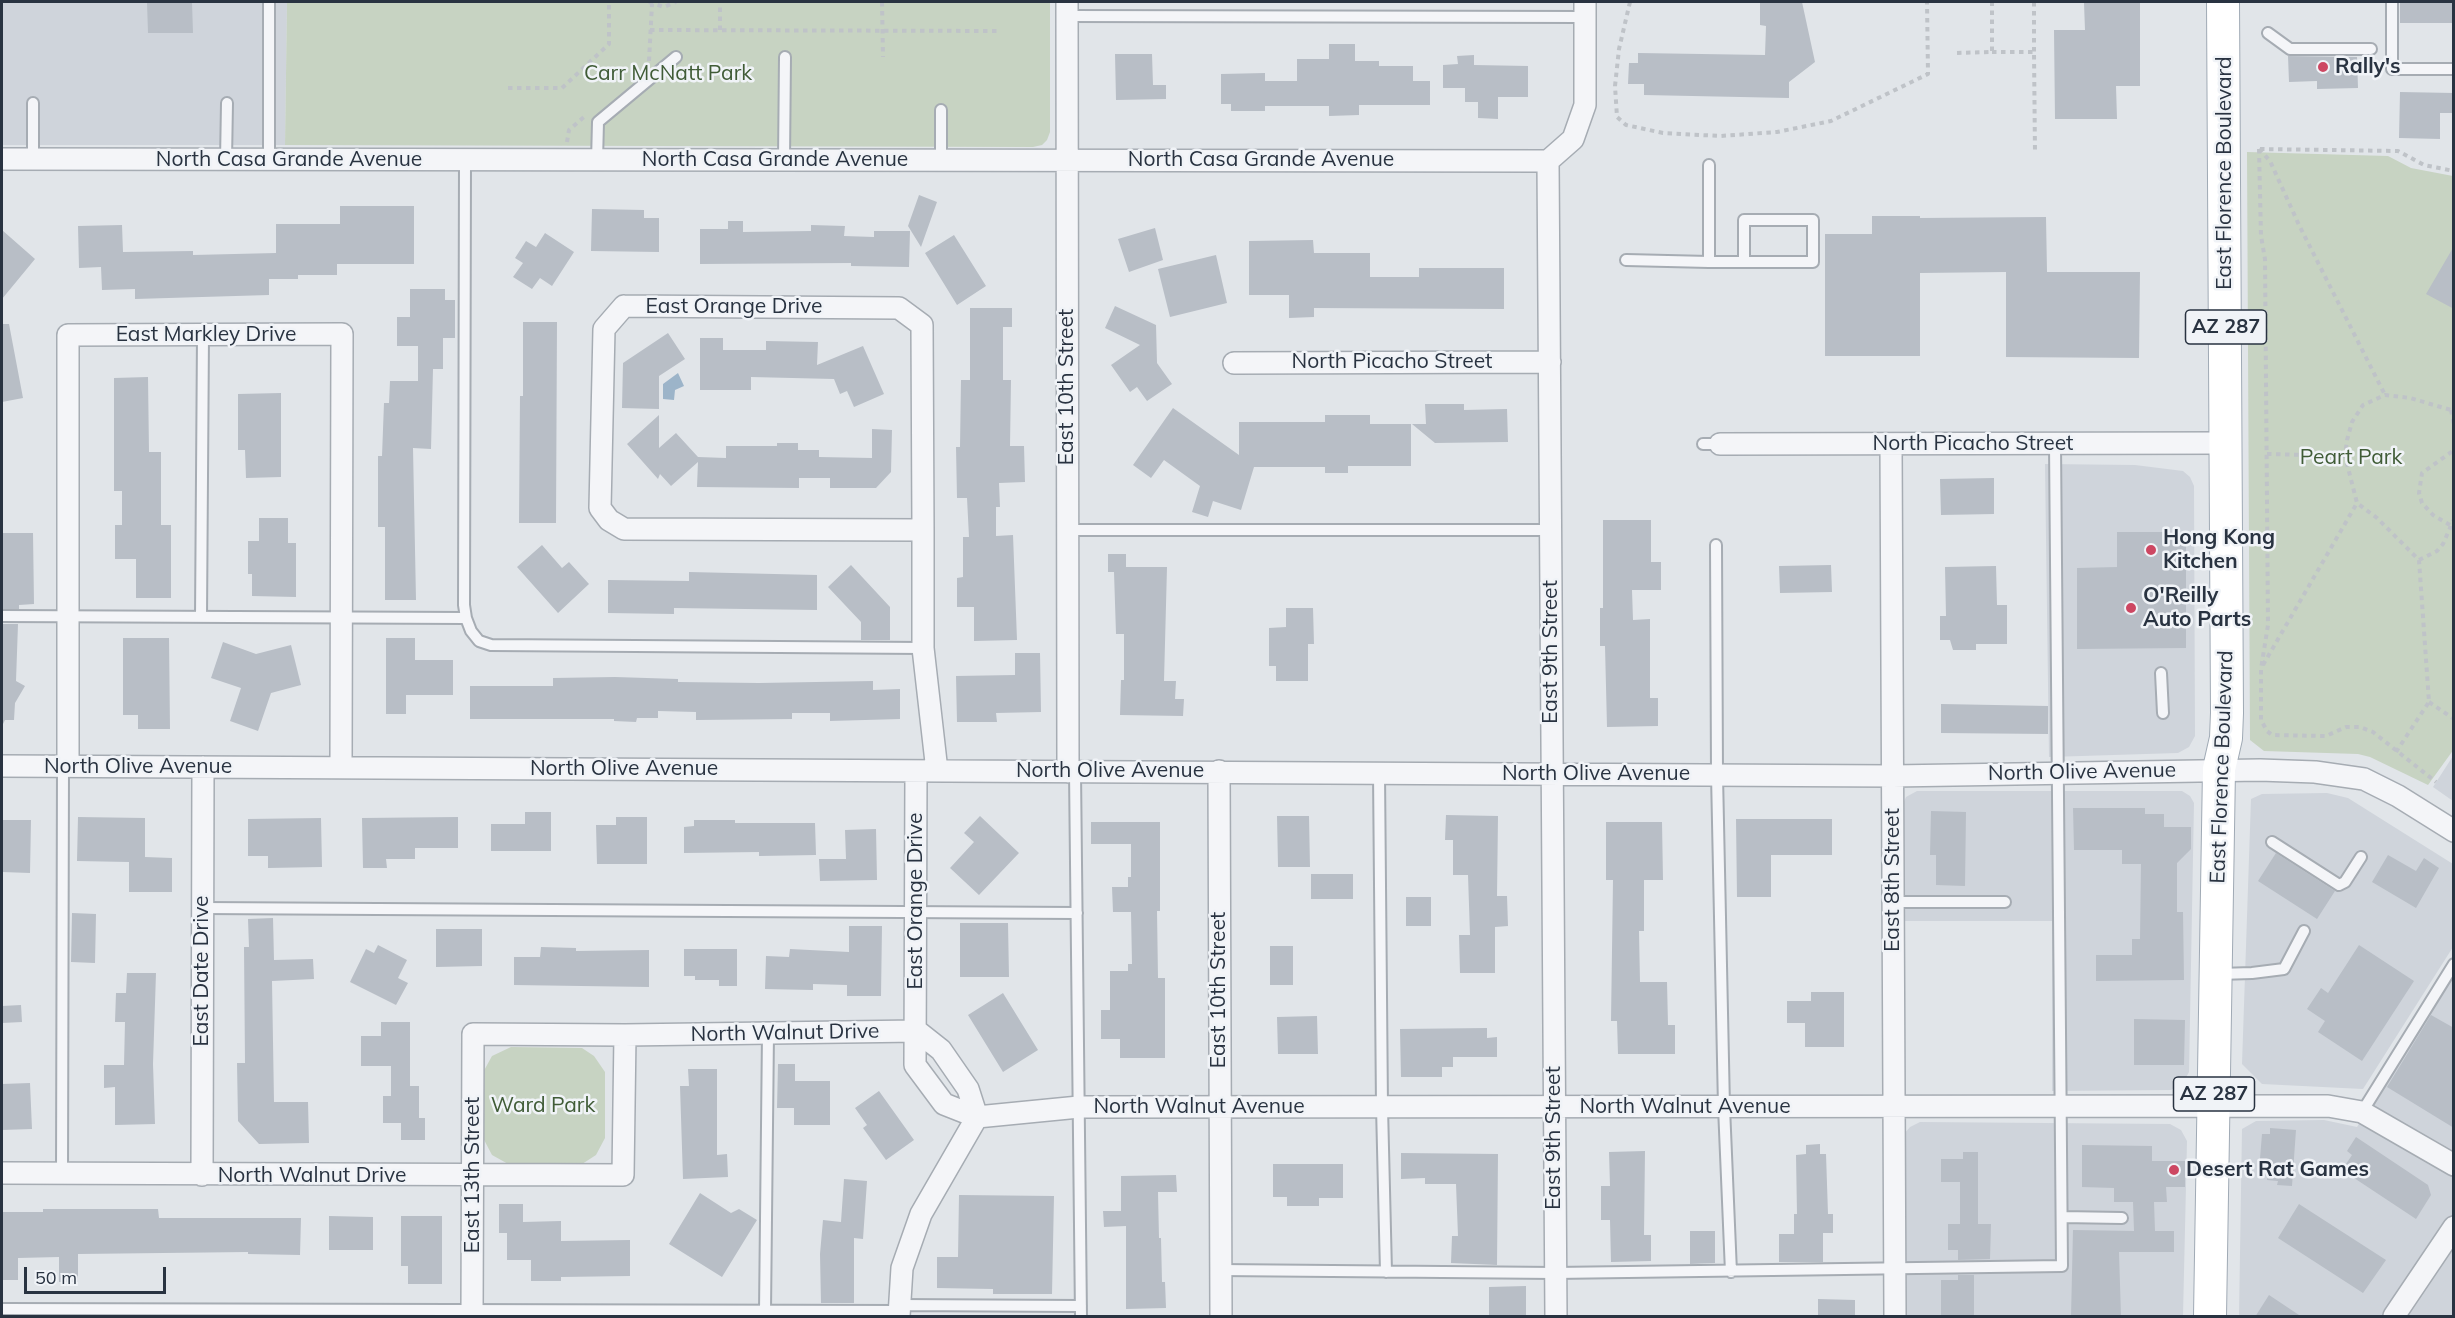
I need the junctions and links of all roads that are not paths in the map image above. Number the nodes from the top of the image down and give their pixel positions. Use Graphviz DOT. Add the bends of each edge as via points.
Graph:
graph roads {
  1 [pos="269,2"];
  2 [pos="2223,2"];
  3 [pos="2392,2"];
  4 [pos="1066,9"];
  5 [pos="1585,9"];
  6 [pos="2268,33"];
  7 [pos="2371,49"];
  8 [pos="676,57"];
  9 [pos="785,57"];
  10 [pos="2454,69"];
  11 [pos="33,103"];
  12 [pos="227,104"];
  13 [pos="941,110"];
  14 [pos="2,159"];
  15 [pos="33,159"];
  16 [pos="226,160"];
  17 [pos="269,160"];
  18 [pos="784,160"];
  19 [pos="941,160"];
  20 [pos="1067,160"];
  21 [pos="465,161"];
  22 [pos="597,161"];
  23 [pos="1548,161"];
  24 [pos="1710,165"];
  25 [pos="1626,260"];
  26 [pos="1710,262"];
  27 [pos="1744,262"];
  28 [pos="203,335"];
  29 [pos="1550,362"];
  30 [pos="1234,363"];
  31 [pos="2227,443"];
  32 [pos="1712,444"];
  33 [pos="1891,444"];
  34 [pos="2055,444"];
  35 [pos="923,530"];
  36 [pos="1068,530"];
  37 [pos="1551,530"];
  38 [pos="1716,545"];
  39 [pos="2,616"];
  40 [pos="67,616"];
  41 [pos="201,617"];
  42 [pos="341,618"];
  43 [pos="466,618"];
  44 [pos="923,648"];
  45 [pos="2161,673"];
  46 [pos="2163,713"];
  47 [pos="2,766"];
  48 [pos="65,766"];
  49 [pos="202,767"];
  50 [pos="341,768"];
  51 [pos="2219,769"];
  52 [pos="916,771"];
  53 [pos="937,771"];
  54 [pos="1219,771"];
  55 [pos="1072,772"];
  56 [pos="1379,773"];
  57 [pos="2058,773"];
  58 [pos="1552,774"];
  59 [pos="1717,775"];
  60 [pos="1893,776"];
  61 [pos="2454,831"];
  62 [pos="2272,842"];
  63 [pos="2361,857"];
  64 [pos="1893,902"];
  65 [pos="2005,902"];
  66 [pos="202,908"];
  67 [pos="916,912"];
  68 [pos="1077,913"];
  69 [pos="2304,931"];
  70 [pos="2454,964"];
  71 [pos="2216,974"];
  72 [pos="917,1031"];
  73 [pos="768,1033"];
  74 [pos="473,1034"];
  75 [pos="625,1035"];
  76 [pos="1079,1107"];
  77 [pos="1220,1107"];
  78 [pos="1382,1107"];
  79 [pos="1554,1107"];
  80 [pos="1724,1107"];
  81 [pos="1894,1107"];
  82 [pos="2062,1107"];
  83 [pos="2213,1107"];
  84 [pos="2362,1112"];
  85 [pos="977,1117"];
  86 [pos="2454,1165"];
  87 [pos="2,1173"];
  88 [pos="62,1174"];
  89 [pos="202,1175"];
  90 [pos="474,1176"];
  91 [pos="2062,1217"];
  92 [pos="2122,1218"];
  93 [pos="2454,1227"];
  94 [pos="1895,1269"];
  95 [pos="1220,1270"];
  96 [pos="1386,1272"];
  97 [pos="1731,1272"];
  98 [pos="1555,1273"];
  99 [pos="2,1309"];
  100 [pos="765,1311"];
  101 [pos="899,1311"];
  102 [pos="1034,1311"];
  103 [pos="1081,1311"];
  104 [pos="472,1313"];
  105 [pos="1221,1317"];
  106 [pos="1556,1317"];
  107 [pos="1895,1317"];
  108 [pos="2210,1317"];
  109 [pos="2394,1317"];
  1 -- 17 [label="lane"];
  2 -- 31 [label="main road, East Florence Boulevard / AZ 287"];
  3 -- 10 [label="lane" via="2392,69"];
  4 -- 5 [label="lane"];
  4 -- 20 [label="street, East 10th Street"];
  5 -- 23 [label="street" via="1585,105 1573,139"];
  6 -- 7 [label="lane" via="2290,49"];
  8 -- 22 [label="lane" via="598,122"];
  9 -- 18 [label="lane"];
  11 -- 15 [label="lane"];
  12 -- 16 [label="lane"];
  13 -- 19 [label="lane"];
  14 -- 15 [label="street, North Casa Grande Avenue"];
  15 -- 16 [label="street, North Casa Grande Avenue"];
  16 -- 17 [label="street, North Casa Grande Avenue"];
  17 -- 21 [label="street, North Casa Grande Avenue"];
  18 -- 19 [label="street, North Casa Grande Avenue"];
  18 -- 22 [label="street, North Casa Grande Avenue"];
  19 -- 20 [label="street, North Casa Grande Avenue"];
  20 -- 23 [label="street, North Casa Grande Avenue"];
  20 -- 36 [label="street, East 10th Street"];
  21 -- 22 [label="street, North Casa Grande Avenue"];
  21 -- 43 [label="lane"];
  23 -- 29 [label="street, East 9th Street"];
  24 -- 26 [label="lane"];
  25 -- 26 [label="lane"];
  26 -- 27 [label="lane"];
  27 -- 27 [label="lane" via="1744,220 1813,220 1813,262"];
  28 -- 40 [label="street, East Markley Drive" via="68,335"];
  28 -- 41 [label="lane"];
  28 -- 42 [label="street, East Markley Drive" via="342,334"];
  29 -- 30 [label="street, North Picacho Street"];
  29 -- 37 [label="street, East 9th Street"];
  31 -- 34 [label="street, North Picacho Street"];
  31 -- 51 [label="main road, East Florence Boulevard / AZ 287" via="2226,730"];
  32 -- 33 [label="street, North Picacho Street"];
  33 -- 34 [label="street, North Picacho Street"];
  33 -- 60 [label="street, East 8th Street"];
  34 -- 57 [label="lane"];
  35 -- 35 [label="street, East Orange Drive" via="922,325 899,308 624,306 604,328 600,508 609,520 624,529"];
  35 -- 44 [label="street, East Orange Drive"];
  36 -- 37 [label="lane"];
  36 -- 55 [label="street, East 10th Street"];
  37 -- 58 [label="street, East 9th Street"];
  38 -- 59 [label="lane"];
  39 -- 40 [label="lane"];
  40 -- 41 [label="lane"];
  40 -- 48 [label="street, East Markley Drive"];
  41 -- 42 [label="lane"];
  42 -- 43 [label="lane"];
  42 -- 50 [label="street, East Markley Drive"];
  43 -- 44 [label="lane" via="479,641 491,645"];
  44 -- 53 [label="street, East Orange Drive"];
  45 -- 46 [label="lane"];
  47 -- 48 [label="street, North Olive Avenue"];
  48 -- 49 [label="street, North Olive Avenue"];
  48 -- 88 [label="lane"];
  49 -- 50 [label="street, North Olive Avenue"];
  49 -- 66 [label="street, East Date Drive"];
  50 -- 52 [label="street, North Olive Avenue"];
  51 -- 57 [label="street, North Olive Avenue"];
  51 -- 61 [label="street, North Olive Avenue" via="2315,772 2364,779"];
  51 -- 71 [label="main road, East Florence Boulevard / AZ 287"];
  52 -- 53 [label="street, North Olive Avenue"];
  52 -- 67 [label="street, East Orange Drive"];
  53 -- 55 [label="street, North Olive Avenue"];
  54 -- 55 [label="street, North Olive Avenue"];
  54 -- 56 [label="street, North Olive Avenue"];
  54 -- 77 [label="street, East 10th Street"];
  55 -- 68 [label="lane"];
  56 -- 58 [label="street, North Olive Avenue"];
  56 -- 78 [label="lane"];
  57 -- 60 [label="street, North Olive Avenue"];
  57 -- 82 [label="lane"];
  58 -- 59 [label="street, North Olive Avenue"];
  58 -- 79 [label="street, East 9th Street"];
  59 -- 60 [label="street, North Olive Avenue"];
  59 -- 80 [label="lane"];
  60 -- 64 [label="street, East 8th Street"];
  62 -- 63 [label="lane" via="2339,885"];
  64 -- 65 [label="lane"];
  64 -- 81 [label="street, East 8th Street"];
  66 -- 67 [label="lane"];
  66 -- 89 [label="street, East Date Drive"];
  67 -- 68 [label="lane"];
  67 -- 72 [label="street, East Orange Drive"];
  68 -- 76 [label="lane"];
  69 -- 71 [label="lane" via="2284,969"];
  70 -- 84 [label="lane"];
  71 -- 83 [label="main road, East Florence Boulevard / AZ 287"];
  72 -- 73 [label="street, North Walnut Drive"];
  72 -- 85 [label="street" via="941,1050 968,1089"];
  72 -- 85 [label="street, East Orange Drive" via="915,1065 944,1104"];
  73 -- 75 [label="street, North Walnut Drive"];
  73 -- 100 [label="lane"];
  74 -- 75 [label="street, North Walnut Drive"];
  74 -- 90 [label="street, East 13th Street"];
  75 -- 90 [label="street, North Walnut Drive" via="623,1175"];
  76 -- 77 [label="street, North Walnut Avenue"];
  76 -- 85 [label="street, North Walnut Avenue"];
  76 -- 103 [label="lane"];
  77 -- 78 [label="street, North Walnut Avenue"];
  77 -- 95 [label="street, East 10th Street"];
  78 -- 79 [label="street, North Walnut Avenue"];
  78 -- 96 [label="lane"];
  79 -- 80 [label="street, North Walnut Avenue"];
  79 -- 98 [label="street, East 9th Street"];
  80 -- 81 [label="street, North Walnut Avenue"];
  80 -- 97 [label="lane"];
  81 -- 82 [label="street, North Walnut Avenue"];
  81 -- 94 [label="street, East 8th Street"];
  82 -- 83 [label="street, North Walnut Avenue"];
  82 -- 91 [label="lane"];
  83 -- 84 [label="street, North Walnut Avenue" via="2328,1106"];
  83 -- 108 [label="main road, East Florence Boulevard / AZ 287"];
  84 -- 86 [label="street, North Walnut Avenue"];
  85 -- 101 [label="street" via="921,1214 902,1268"];
  87 -- 88 [label="street, North Walnut Drive"];
  88 -- 89 [label="street, North Walnut Drive"];
  89 -- 90 [label="street, North Walnut Drive"];
  90 -- 104 [label="street, East 13th Street"];
  91 -- 92 [label="lane"];
  91 -- 94 [label="lane" via="2062,1266"];
  93 -- 109 [label="street"];
  94 -- 97 [label="lane"];
  94 -- 107 [label="street, East 8th Street"];
  95 -- 96 [label="lane"];
  95 -- 105 [label="street, East 10th Street"];
  96 -- 98 [label="lane"];
  97 -- 98 [label="lane"];
  98 -- 106 [label="street, East 9th Street"];
  99 -- 104 [label="lane"];
  100 -- 101 [label="lane"];
  100 -- 104 [label="lane"];
  101 -- 102 [label="lane"];
  102 -- 103 [label="lane"];
}
